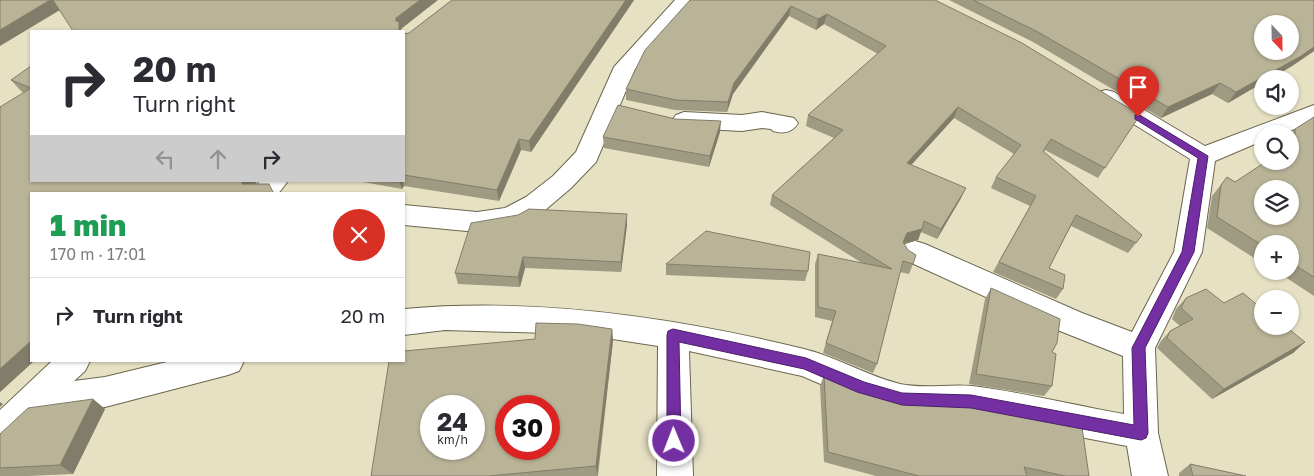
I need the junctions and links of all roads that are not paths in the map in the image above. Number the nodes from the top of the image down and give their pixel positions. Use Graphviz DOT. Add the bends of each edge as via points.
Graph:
graph roads {
  1 [pos="686,0"];
  2 [pos="1093,89"];
  3 [pos="1314,112"];
  4 [pos="666,118"];
  5 [pos="781,126"];
  6 [pos="1203,156"];
  7 [pos="274,182"];
  8 [pos="265,192"];
  9 [pos="405,215"];
  10 [pos="915,252"];
  11 [pos="405,322"];
  12 [pos="673,335"];
  13 [pos="1139,348"];
  14 [pos="73,362"];
  15 [pos="224,362"];
  16 [pos="32,402"];
  17 [pos="0,432"];
  18 [pos="1141,433"];
  19 [pos="675,476"];
  20 [pos="1150,476"];
  1 -- 9 [label="street" via="625,66 618,107 587,156 535,204 511,217 477,222"];
  2 -- 6 [label="street"];
  3 -- 6 [label="street"];
  4 -- 5 [label="street" via="786,123"];
  6 -- 13 [label="street" via="1188,252"];
  7 -- 8 [label="street"];
  10 -- 13 [label="street" via="1070,322"];
  11 -- 12 [label="street" via="445,318 580,322"];
  12 -- 18 [label="street" via="806,363 862,387 902,399 971,402"];
  12 -- 19 [label="street"];
  13 -- 18 [label="street"];
  14 -- 16 [label="street"];
  15 -- 16 [label="street" via="105,392"];
  16 -- 17 [label="street"];
  18 -- 20 [label="street"];
}
